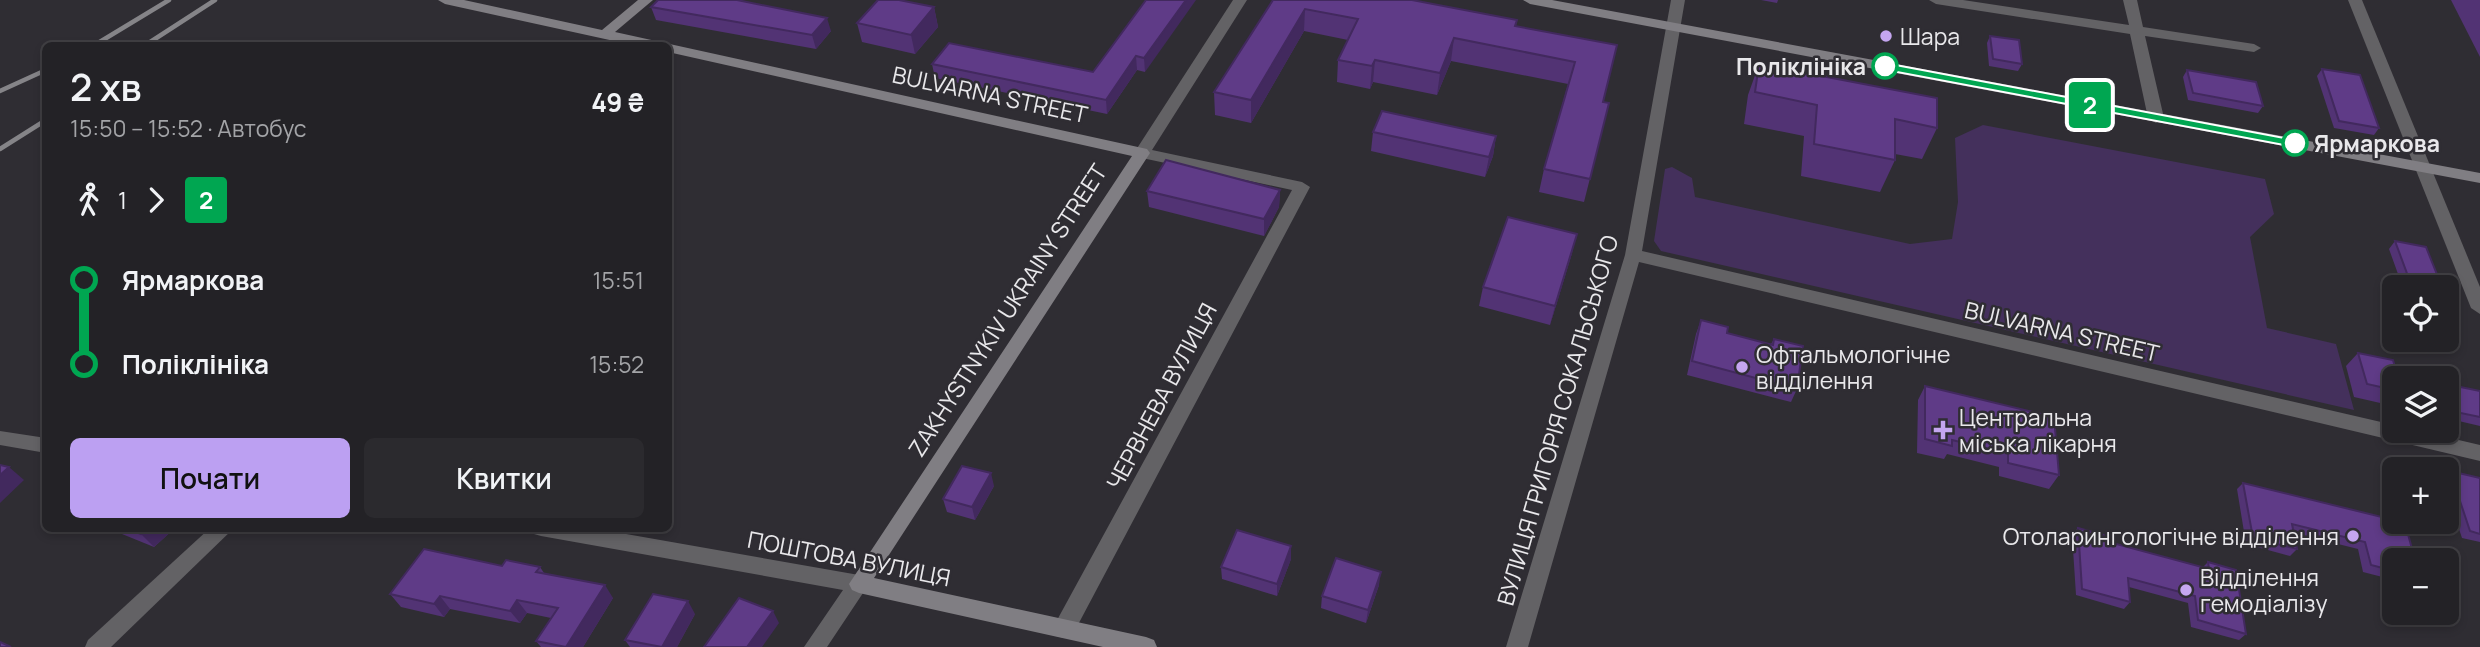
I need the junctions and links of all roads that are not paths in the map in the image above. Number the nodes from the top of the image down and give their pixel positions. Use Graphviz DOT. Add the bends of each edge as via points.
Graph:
graph roads {
  1 [pos="445,0"];
  2 [pos="646,0"];
  3 [pos="1240,0"];
  4 [pos="1530,0"];
  5 [pos="1678,0"];
  6 [pos="1936,0"];
  7 [pos="2130,0"];
  8 [pos="2355,0"];
  9 [pos="1672,27"];
  10 [pos="2136,29"];
  11 [pos="605,34"];
  12 [pos="641,42"];
  13 [pos="2254,48"];
  14 [pos="672,49"];
  15 [pos="2157,118"];
  16 [pos="1142,153"];
  17 [pos="2423,167"];
  18 [pos="2480,178"];
  19 [pos="1302,187"];
  20 [pos="1633,255"];
  21 [pos="2480,308"];
  22 [pos="0,438"];
  23 [pos="42,445"];
  24 [pos="2480,453"];
  25 [pos="220,532"];
  26 [pos="564,532"];
  27 [pos="859,584"];
  28 [pos="1064,629"];
  29 [pos="96,647"];
  30 [pos="815,647"];
  31 [pos="1146,647"];
  32 [pos="1517,647"];
  1 -- 11 [label="street"];
  2 -- 11 [label="street"];
  3 -- 16 [label="street, ZAKHYSTNYKIV UKRAINY STREET"];
  4 -- 9 [label="street"];
  5 -- 9 [label="street, ВУЛИЦЯ ГРИГОРІЯ СОКАЛЬСЬКОГО"];
  6 -- 10 [label="street"];
  7 -- 10 [label="street"];
  8 -- 17 [label="street"];
  9 -- 15 [label="street"];
  9 -- 20 [label="street, ВУЛИЦЯ ГРИГОРІЯ СОКАЛЬСЬКОГО"];
  10 -- 13 [label="street"];
  10 -- 15 [label="street"];
  11 -- 12 [label="street"];
  14 -- 16 [label="street, BULVARNA STREET"];
  15 -- 17 [label="street"];
  16 -- 19 [label="street, BULVARNA STREET"];
  16 -- 27 [label="street, ZAKHYSTNYKIV UKRAINY STREET"];
  17 -- 18 [label="street"];
  17 -- 21 [label="street"];
  19 -- 28 [label="street, ЧЕРВНЕВА ВУЛИЦЯ"];
  20 -- 24 [label="street, BULVARNA STREET"];
  20 -- 32 [label="street, ВУЛИЦЯ ГРИГОРІЯ СОКАЛЬСЬКОГО"];
  22 -- 23 [label="street"];
  25 -- 29 [label="street"];
  26 -- 27 [label="street, ПОШТОВА ВУЛИЦЯ"];
  27 -- 28 [label="street, ПОШТОВА ВУЛИЦЯ"];
  27 -- 30 [label="street, ZAKHYSTNYKIV UKRAINY STREET"];
  28 -- 31 [label="street, ПОШТОВА ВУЛИЦЯ"];
}
